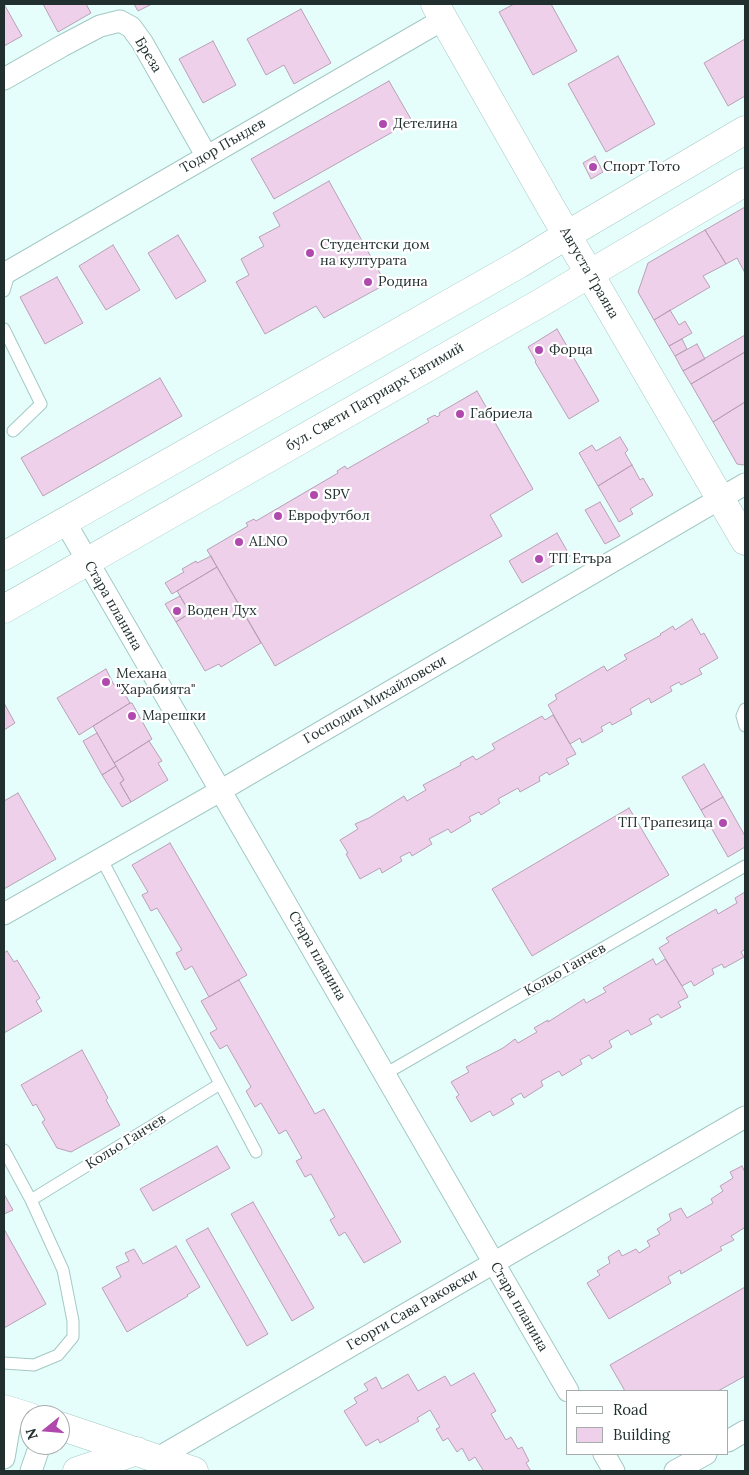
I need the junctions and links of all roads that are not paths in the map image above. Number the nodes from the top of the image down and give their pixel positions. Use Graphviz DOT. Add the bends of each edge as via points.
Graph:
graph roads {
  1 [pos="439,11"];
  2 [pos="4,79"];
  3 [pos="745,130"];
  4 [pos="206,155"];
  5 [pos="745,182"];
  6 [pos="567,235"];
  7 [pos="6,267"];
  8 [pos="589,273"];
  9 [pos="4,291"];
  10 [pos="4,329"];
  11 [pos="13,431"];
  12 [pos="745,484"];
  13 [pos="720,499"];
  14 [pos="65,522"];
  15 [pos="745,541"];
  16 [pos="4,556"];
  17 [pos="87,561"];
  18 [pos="4,609"];
  19 [pos="745,709"];
  20 [pos="745,726"];
  21 [pos="220,791"];
  22 [pos="101,858"];
  23 [pos="745,866"];
  24 [pos="4,914"];
  25 [pos="385,1074"];
  26 [pos="220,1084"];
  27 [pos="745,1117"];
  28 [pos="4,1150"];
  29 [pos="256,1152"];
  30 [pos="31,1200"];
  31 [pos="493,1263"];
  32 [pos="4,1363"];
  33 [pos="567,1390"];
  34 [pos="15,1412"];
  35 [pos="70,1429"];
  36 [pos="745,1431"];
  37 [pos="729,1440"];
  38 [pos="37,1455"];
  39 [pos="146,1455"];
  40 [pos="605,1455"];
  41 [pos="704,1455"];
  42 [pos="4,1458"];
  43 [pos="32,1471"];
  44 [pos="77,1471"];
  45 [pos="194,1471"];
  46 [pos="614,1471"];
  47 [pos="676,1471"];
  1 -- 4 [label="street, Тодор Пъндев"];
  1 -- 6 [label="main road, Августа Траяна"];
  2 -- 4 [label="street, Бреза" via="100,26 120,21 131,27 142,42"];
  3 -- 6 [label="main road"];
  4 -- 7 [label="street, Тодор Пъндев"];
  5 -- 8 [label="main road, бул. Свети Патриарх Евтимий"];
  6 -- 8 [label="main road, Августа Траяна"];
  6 -- 14 [label="main road"];
  7 -- 9 [label="lane"];
  8 -- 13 [label="main road, Августа Траяна"];
  8 -- 17 [label="main road, бул. Свети Патриарх Евтимий"];
  10 -- 11 [label="lane" via="41,404"];
  12 -- 13 [label="street, Господин Михайловски"];
  13 -- 15 [label="main road, Августа Траяна"];
  13 -- 21 [label="street, Господин Михайловски"];
  14 -- 16 [label="main road"];
  14 -- 17 [label="street, Стара планина"];
  17 -- 18 [label="main road, бул. Свети Патриарх Евтимий"];
  17 -- 21 [label="street, Стара планина"];
  19 -- 20 [label="lane" via="742,716"];
  21 -- 22 [label="street, Господин Михайловски"];
  21 -- 25 [label="street, Стара планина"];
  22 -- 24 [label="street, Господин Михайловски"];
  22 -- 26 [label="lane"];
  23 -- 25 [label="lane, Кольо Ганчев"];
  25 -- 31 [label="street, Стара планина"];
  26 -- 29 [label="lane"];
  26 -- 30 [label="lane, Кольо Ганчев"];
  27 -- 31 [label="street, Георги Сава Раковски"];
  28 -- 30 [label="lane"];
  30 -- 32 [label="lane" via="63,1270 73,1337 58,1355 34,1365"];
  31 -- 33 [label="street, Стара планина"];
  31 -- 39 [label="street, Георги Сава Раковски"];
  34 -- 42 [label="street"];
  35 -- 39 [label="main road"];
  36 -- 37 [label="street"];
  38 -- 43 [label="street"];
  39 -- 44 [label="main road"];
  39 -- 45 [label="main road"];
  40 -- 46 [label="street"];
  41 -- 47 [label="street"];
}
